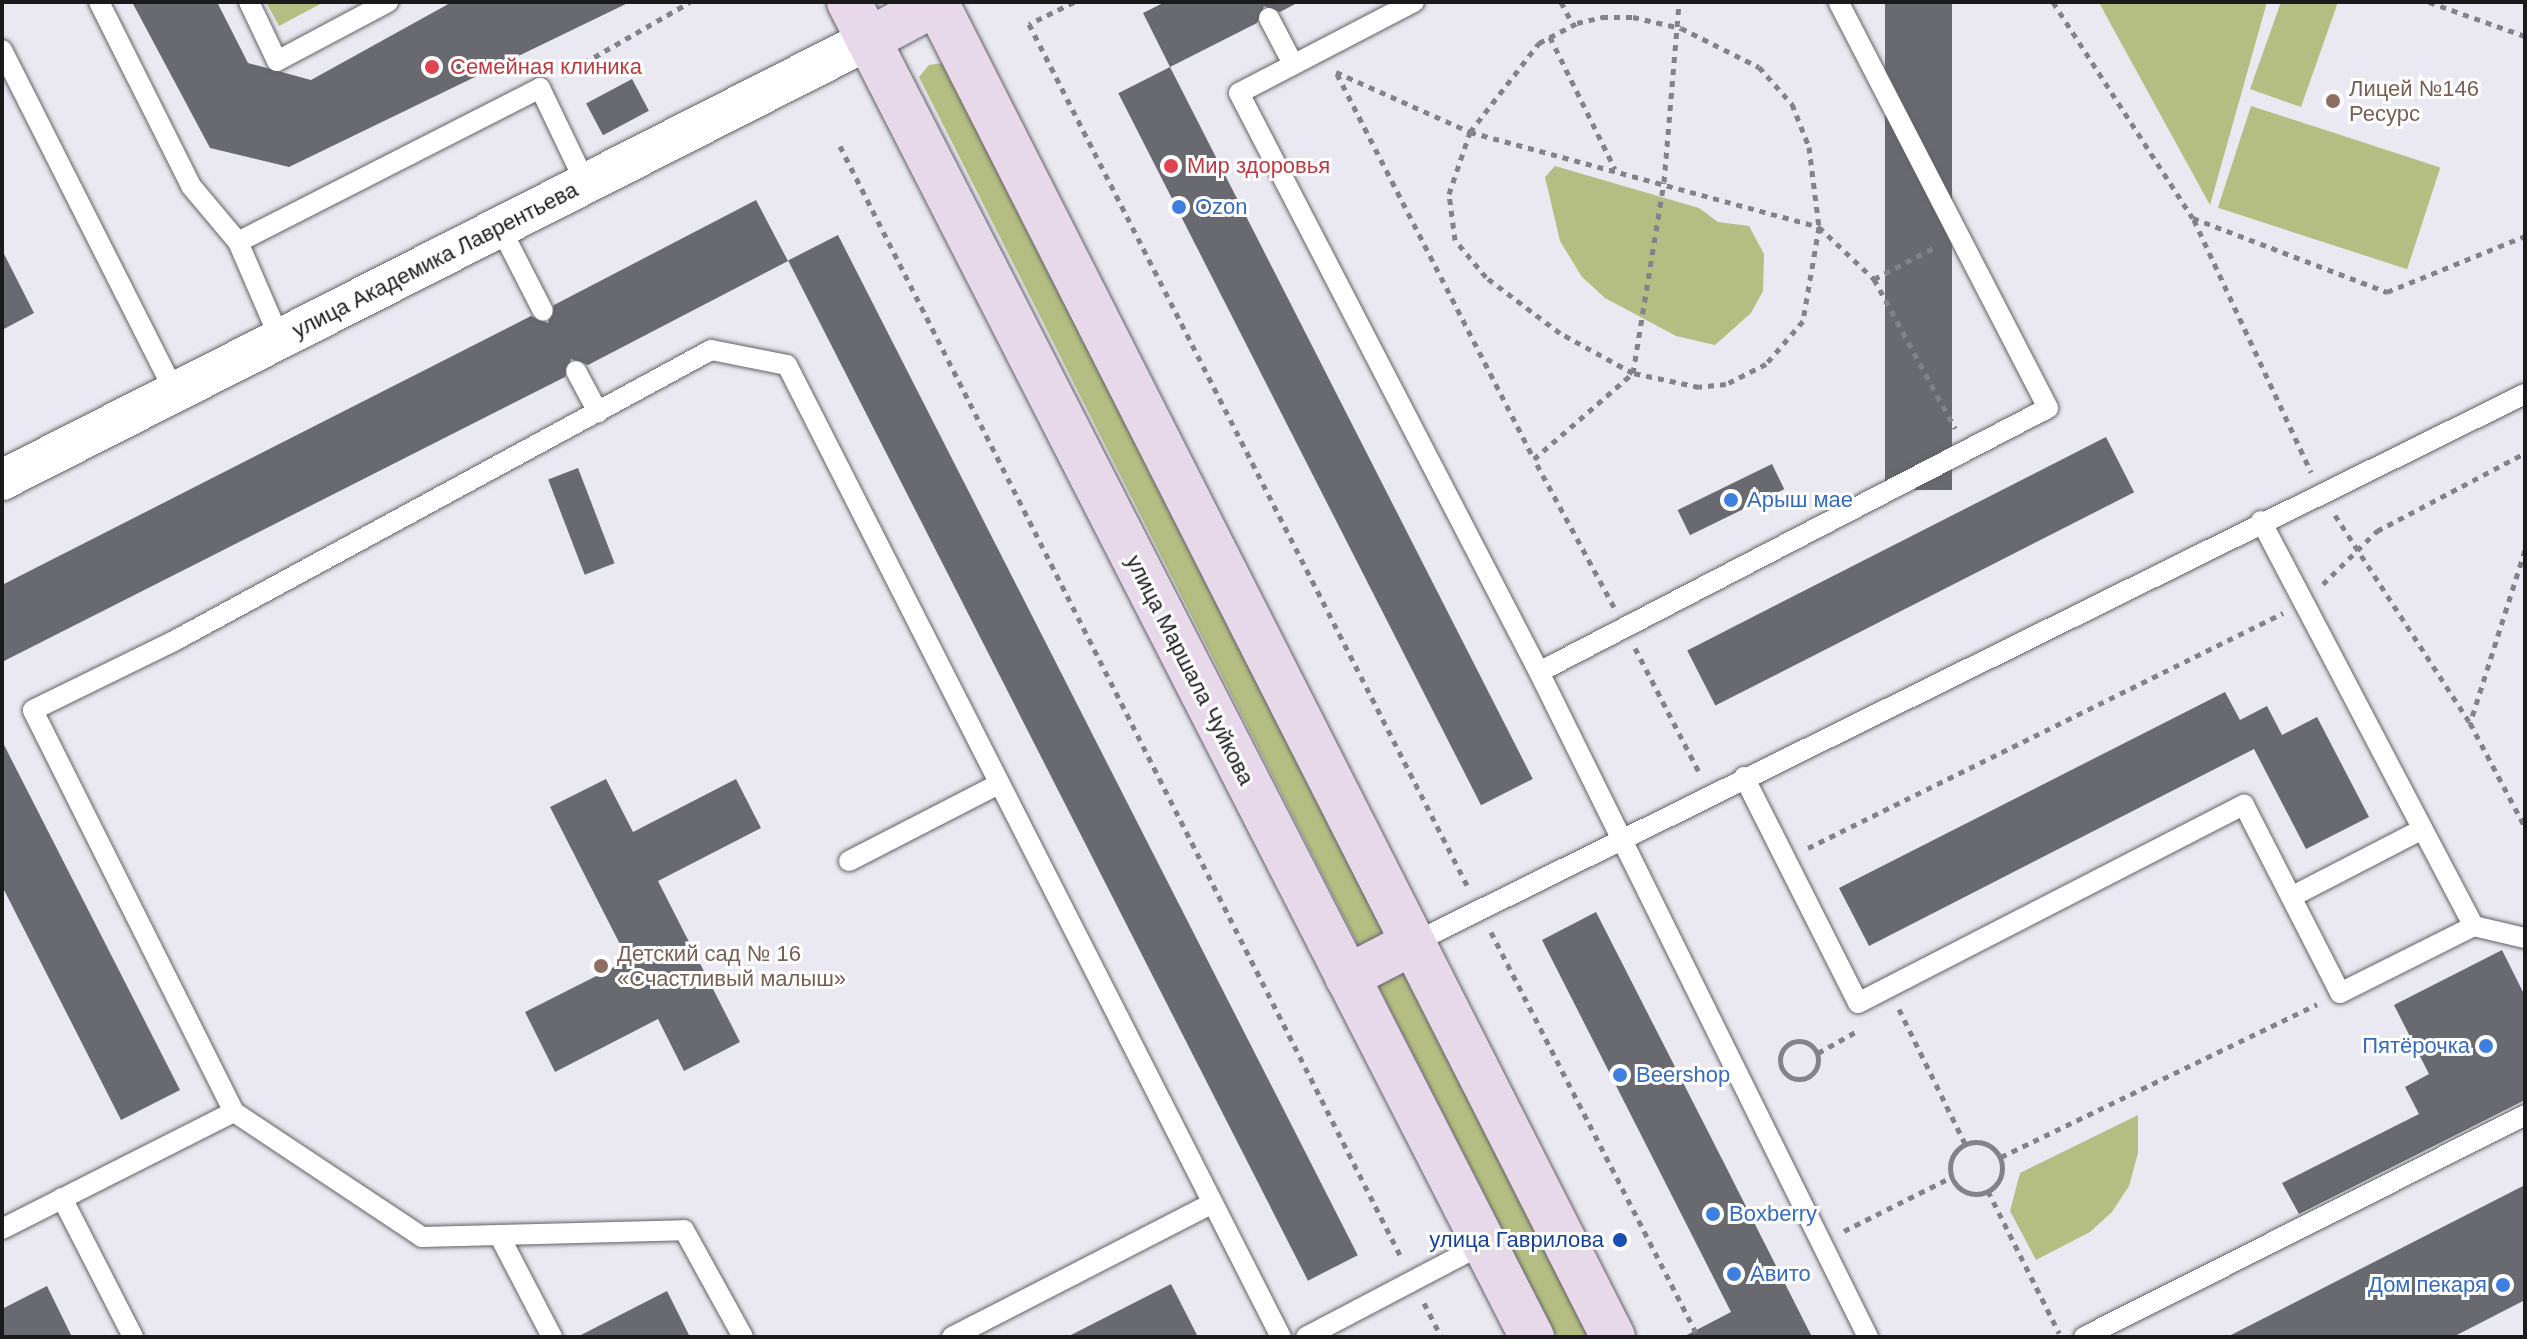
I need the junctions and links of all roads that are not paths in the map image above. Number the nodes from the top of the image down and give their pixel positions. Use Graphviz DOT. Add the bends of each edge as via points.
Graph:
graph roads {
  1 [pos="99,2"];
  2 [pos="249,2"];
  3 [pos="388,2"];
  4 [pos="937,2"];
  5 [pos="1414,2"];
  6 [pos="1838,2"];
  7 [pos="1269,18"];
  8 [pos="858,21"];
  9 [pos="5,63"];
  10 [pos="1293,64"];
  11 [pos="586,184"];
  12 [pos="500,227"];
  13 [pos="238,242"];
  14 [pos="543,311"];
  15 [pos="280,339"];
  16 [pos="576,371"];
  17 [pos="175,392"];
  18 [pos="2525,394"];
  19 [pos="598,412"];
  20 [pos="2,480"];
  21 [pos="2261,521"];
  22 [pos="1539,672"];
  23 [pos="1744,777"];
  24 [pos="999,784"];
  25 [pos="2423,829"];
  26 [pos="1621,838"];
  27 [pos="849,861"];
  28 [pos="2291,897"];
  29 [pos="2474,926"];
  30 [pos="2525,938"];
  31 [pos="1413,943"];
  32 [pos="1347,977"];
  33 [pos="234,1112"];
  34 [pos="2525,1115"];
  35 [pos="62,1198"];
  36 [pos="1211,1204"];
  37 [pos="2,1229"];
  38 [pos="499,1235"];
  39 [pos="1485,1243"];
  40 [pos="133,1337"];
  41 [pos="552,1337"];
  42 [pos="743,1337"];
  43 [pos="952,1337"];
  44 [pos="1281,1337"];
  45 [pos="1306,1337"];
  46 [pos="1532,1337"];
  47 [pos="1613,1337"];
  48 [pos="1868,1337"];
  49 [pos="2084,1337"];
  1 -- 13 [label="lane" via="191,186"];
  2 -- 3 [label="lane" via="277,61"];
  4 -- 8 [label="main road"];
  4 -- 31 [label="main road"];
  5 -- 10 [label="lane"];
  6 -- 22 [label="lane" via="2048,408"];
  7 -- 10 [label="lane"];
  8 -- 11 [label="street, улица Академика Лаврентьева"];
  8 -- 32 [label="main road, улица Маршала Чуйкова"];
  9 -- 17 [label="lane"];
  10 -- 22 [label="lane" via="1239,93"];
  11 -- 12 [label="street, улица Академика Лаврентьева"];
  11 -- 13 [label="lane" via="540,88"];
  12 -- 14 [label="lane"];
  12 -- 15 [label="street, улица Академика Лаврентьева"];
  13 -- 15 [label="lane"];
  15 -- 17 [label="street, улица Академика Лаврентьева"];
  16 -- 19 [label="lane"];
  17 -- 20 [label="street, улица Академика Лаврентьева"];
  18 -- 21 [label="lane"];
  19 -- 24 [label="lane" via="711,350 787,365"];
  19 -- 33 [label="lane" via="174,641 33,710"];
  21 -- 23 [label="lane"];
  21 -- 25 [label="lane"];
  22 -- 26 [label="lane"];
  23 -- 26 [label="lane"];
  23 -- 28 [label="lane" via="1858,1003 2244,805"];
  24 -- 27 [label="lane"];
  24 -- 36 [label="lane"];
  25 -- 28 [label="lane"];
  25 -- 29 [label="lane"];
  26 -- 31 [label="lane"];
  26 -- 48 [label="lane"];
  28 -- 29 [label="lane" via="2340,993"];
  29 -- 30 [label="lane"];
  31 -- 32 [label="main road"];
  31 -- 47 [label="main road"];
  32 -- 39 [label="main road, улица Маршала Чуйкова"];
  33 -- 35 [label="lane"];
  33 -- 38 [label="lane" via="422,1237"];
  34 -- 49 [label="lane"];
  35 -- 37 [label="lane"];
  35 -- 40 [label="lane"];
  36 -- 43 [label="lane"];
  36 -- 44 [label="lane"];
  38 -- 41 [label="lane"];
  38 -- 42 [label="lane" via="684,1230"];
  39 -- 45 [label="lane"];
  39 -- 46 [label="main road, улица Маршала Чуйкова"];
}
